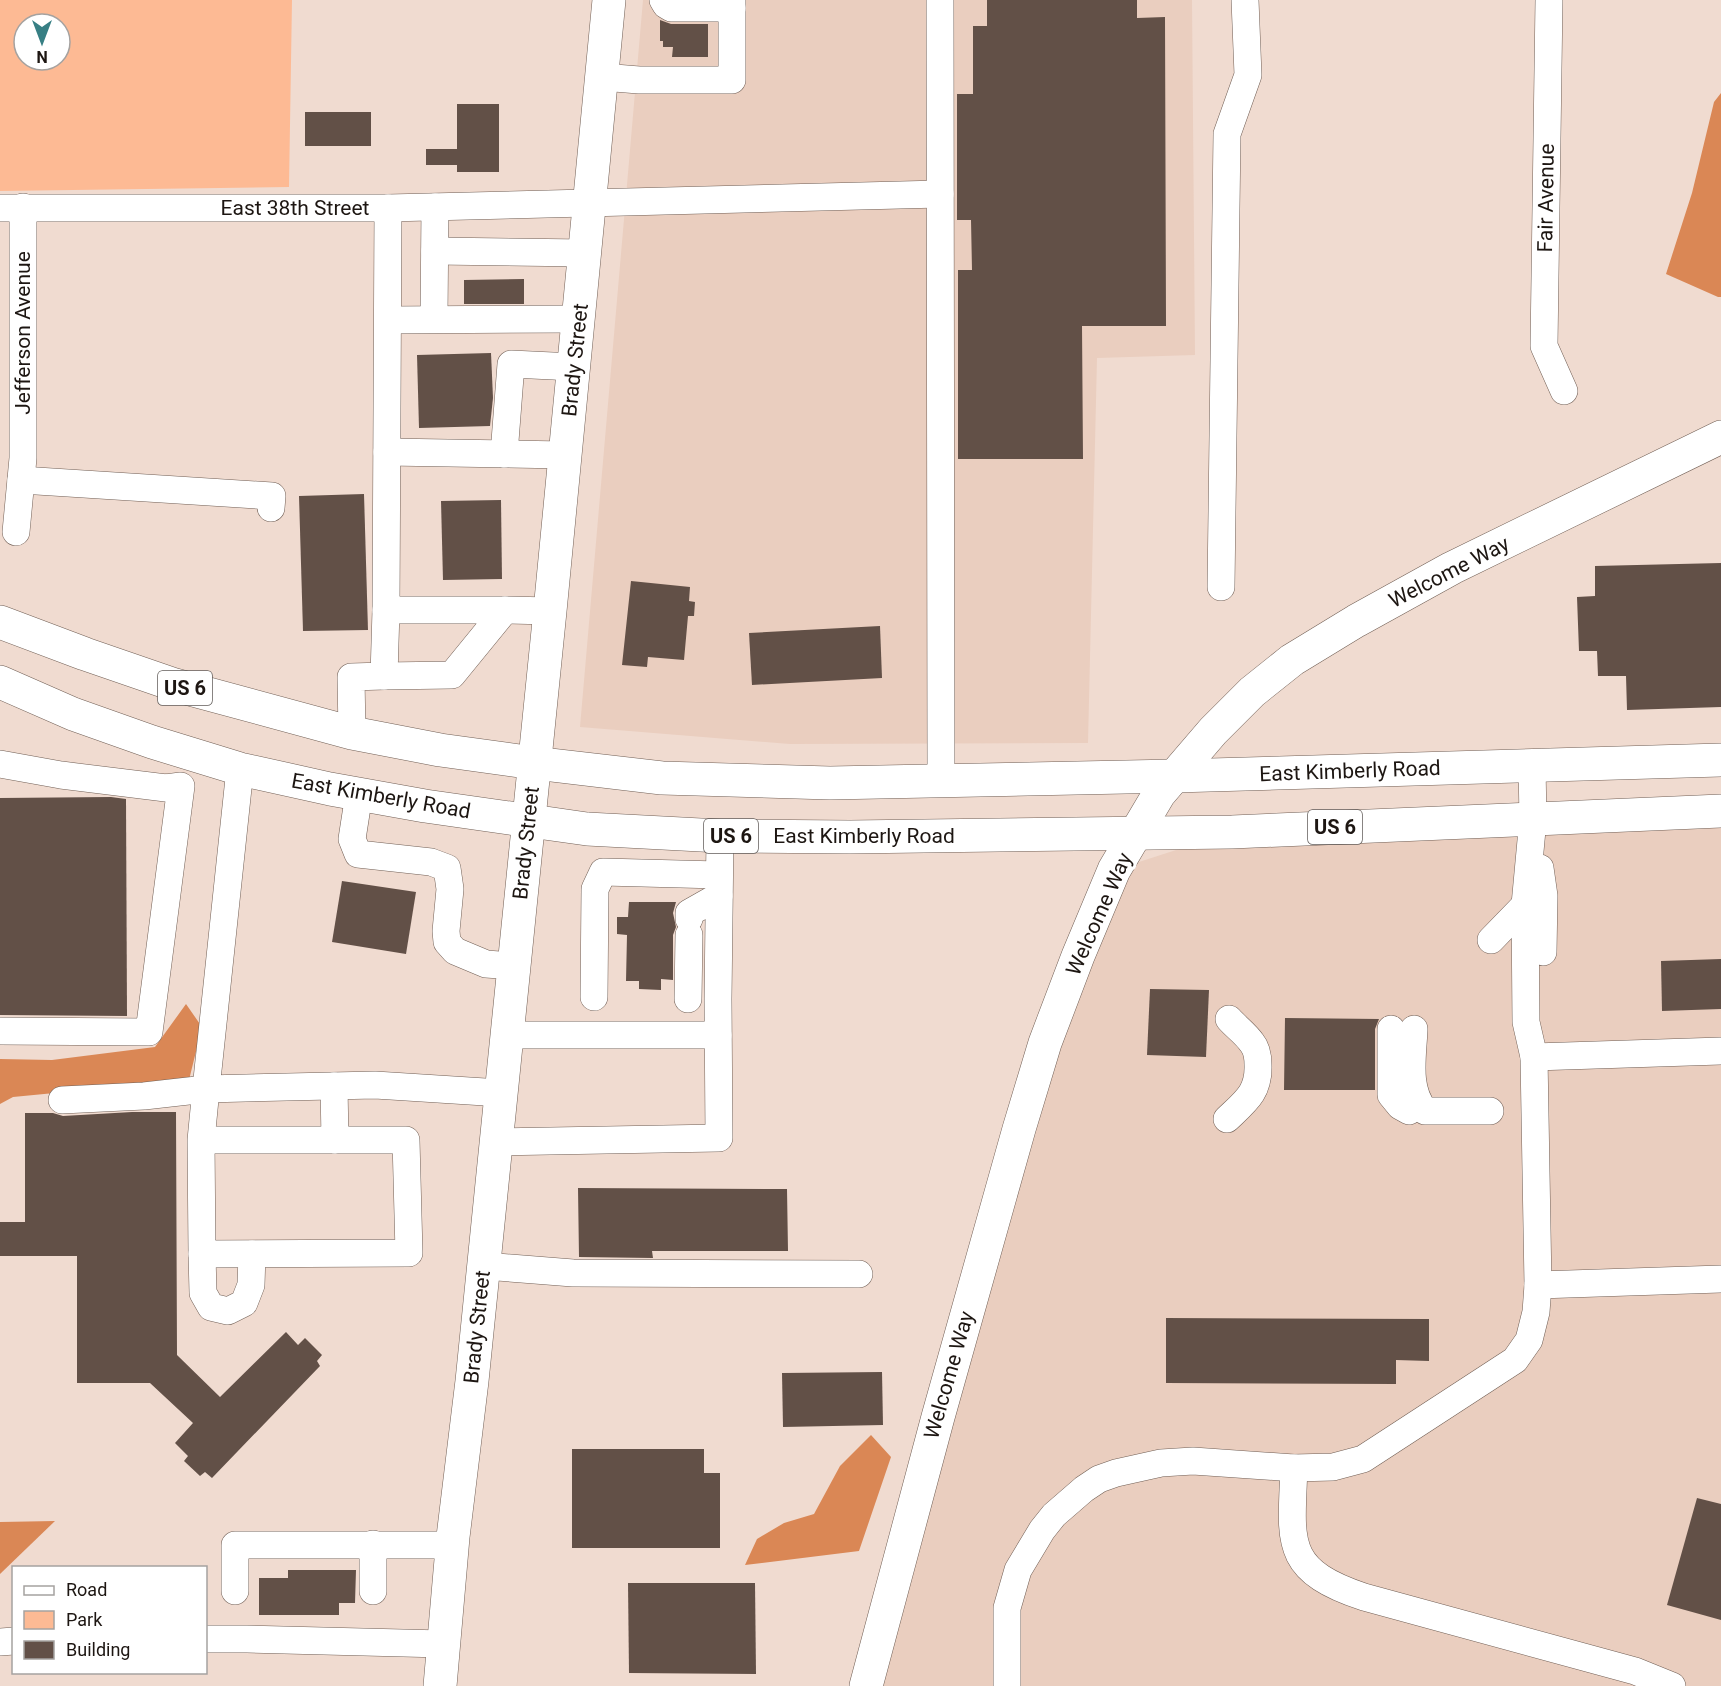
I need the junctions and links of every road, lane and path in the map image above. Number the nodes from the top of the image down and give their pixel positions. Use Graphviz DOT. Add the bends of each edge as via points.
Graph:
graph roads {
  1 [pos="609,0"];
  2 [pos="663,0"];
  3 [pos="940,0"];
  4 [pos="1245,0"];
  5 [pos="1549,0"];
  6 [pos="732,4"];
  7 [pos="602,77"];
  8 [pos="940,194"];
  9 [pos="590,204"];
  10 [pos="12,207"];
  11 [pos="435,207"];
  12 [pos="388,208"];
  13 [pos="435,251"];
  14 [pos="585,253"];
  15 [pos="434,319"];
  16 [pos="579,319"];
  17 [pos="388,320"];
  18 [pos="574,367"];
  19 [pos="1564,391"];
  20 [pos="1721,437"];
  21 [pos="387,452"];
  22 [pos="504,454"];
  23 [pos="565,455"];
  24 [pos="14,465"];
  25 [pos="271,508"];
  26 [pos="16,532"];
  27 [pos="1221,587"];
  28 [pos="386,610"];
  29 [pos="505,610"];
  30 [pos="550,611"];
  31 [pos="0,622"];
  32 [pos="384,676"];
  33 [pos="0,682"];
  34 [pos="352,733"];
  35 [pos="1721,760"];
  36 [pos="534,763"];
  37 [pos="0,764"];
  38 [pos="1532,766"];
  39 [pos="240,769"];
  40 [pos="1175,776"];
  41 [pos="941,781"];
  42 [pos="358,795"];
  43 [pos="1721,811"];
  44 [pos="1533,819"];
  45 [pos="528,822"];
  46 [pos="1137,832"];
  47 [pos="720,836"];
  48 [pos="719,886"];
  49 [pos="1525,905"];
  50 [pos="1491,940"];
  51 [pos="514,966"];
  52 [pos="594,998"];
  53 [pos="688,999"];
  54 [pos="1229,1019"];
  55 [pos="1398,1026"];
  56 [pos="0,1031"];
  57 [pos="507,1035"];
  58 [pos="718,1035"];
  59 [pos="1721,1051"];
  60 [pos="1534,1057"];
  61 [pos="334,1086"];
  62 [pos="206,1089"];
  63 [pos="501,1093"];
  64 [pos="62,1100"];
  65 [pos="1490,1111"];
  66 [pos="1227,1119"];
  67 [pos="201,1140"];
  68 [pos="335,1140"];
  69 [pos="496,1142"];
  70 [pos="202,1254"];
  71 [pos="252,1254"];
  72 [pos="484,1266"];
  73 [pos="859,1274"];
  74 [pos="1721,1279"];
  75 [pos="1539,1285"];
  76 [pos="1294,1468"];
  77 [pos="373,1544"];
  78 [pos="452,1545"];
  79 [pos="235,1591"];
  80 [pos="373,1591"];
  81 [pos="207,1639"];
  82 [pos="443,1644"];
  83 [pos="440,1686"];
  84 [pos="866,1686"];
  85 [pos="1007,1686"];
  86 [pos="1672,1686"];
  1 -- 7 [label="main road, Brady Street"];
  2 -- 6 [label="street" via="671,8"];
  3 -- 8 [label="street"];
  4 -- 27 [label="street" via="1248,75 1227,134"];
  5 -- 19 [label="street, Fair Avenue" via="1544,346"];
  6 -- 7 [label="street" via="732,80"];
  7 -- 9 [label="main road, Brady Street"];
  8 -- 9 [label="street, East 38th Street"];
  8 -- 41 [label="street"];
  9 -- 11 [label="street, East 38th Street"];
  9 -- 14 [label="main road, Brady Street"];
  10 -- 12 [label="street, East 38th Street"];
  10 -- 24 [label="street, Jefferson Avenue"];
  11 -- 12 [label="street, East 38th Street"];
  11 -- 13 [label="street"];
  12 -- 17 [label="street"];
  13 -- 14 [label="street"];
  13 -- 15 [label="street"];
  14 -- 16 [label="main road, Brady Street"];
  15 -- 16 [label="street"];
  15 -- 17 [label="street"];
  16 -- 18 [label="main road, Brady Street"];
  17 -- 21 [label="street"];
  18 -- 22 [label="street" via="511,364"];
  18 -- 23 [label="main road, Brady Street"];
  20 -- 40 [label="main road, Welcome Way" via="1452,568 1301,655 1252,692"];
  21 -- 22 [label="street"];
  21 -- 28 [label="street"];
  22 -- 23 [label="street"];
  23 -- 30 [label="main road, Brady Street"];
  24 -- 25 [label="street" via="272,495"];
  24 -- 26 [label="street, Jefferson Avenue"];
  28 -- 29 [label="street"];
  28 -- 32 [label="street"];
  29 -- 30 [label="street"];
  29 -- 32 [label="street" via="452,675"];
  30 -- 36 [label="main road, Brady Street"];
  31 -- 34 [label="main road, East Kimberly Road / US 6" via="175,685"];
  32 -- 34 [label="street" via="351,677"];
  33 -- 39 [label="main road, East Kimberly Road / US 6" via="73,714"];
  34 -- 36 [label="main road, East Kimberly Road / US 6"];
  35 -- 38 [label="main road, US 6"];
  36 -- 41 [label="main road, East Kimberly Road / US 6" via="662,777 830,783"];
  36 -- 45 [label="main road, Brady Street"];
  37 -- 56 [label="street" via="166,788 181,786 149,1032"];
  38 -- 40 [label="main road, East Kimberly Road / US 6"];
  38 -- 44 [label="street"];
  39 -- 42 [label="main road, East Kimberly Road / US 6"];
  39 -- 62 [label="street"];
  40 -- 41 [label="main road, East Kimberly Road / US 6"];
  40 -- 46 [label="main road, Welcome Way"];
  42 -- 45 [label="main road, East Kimberly Road / US 6"];
  42 -- 51 [label="street" via="352,839 358,854 431,862 447,868 447,942 455,951 486,964"];
  43 -- 44 [label="main road, US 6"];
  44 -- 46 [label="main road, East Kimberly Road / US 6" via="1232,832"];
  44 -- 49 [label="street"];
  44 -- 60 [label="street" via="1544,896 1543,1022"];
  45 -- 47 [label="main road, East Kimberly Road / US 6"];
  45 -- 51 [label="main road, Brady Street"];
  46 -- 47 [label="main road, East Kimberly Road / US 6"];
  46 -- 84 [label="main road, Welcome Way" via="1114,870 1045,1043 931,1439"];
  47 -- 48 [label="street"];
  48 -- 52 [label="street" via="603,872 595,889"];
  48 -- 53 [label="street" via="688,913"];
  48 -- 58 [label="street"];
  49 -- 50 [label="street"];
  49 -- 60 [label="street" via="1526,1023"];
  51 -- 57 [label="main road, Brady Street"];
  54 -- 66 [label="street" via="1256,1050 1258,1081 1246,1101"];
  55 -- 65 [label="street" via="1402,1094 1408,1106"];
  57 -- 58 [label="street"];
  57 -- 63 [label="main road, Brady Street"];
  58 -- 69 [label="street" via="719,1138"];
  59 -- 60 [label="street"];
  60 -- 75 [label="street"];
  61 -- 62 [label="street"];
  61 -- 63 [label="street"];
  61 -- 68 [label="street"];
  62 -- 64 [label="street"];
  62 -- 67 [label="street"];
  63 -- 69 [label="main road, Brady Street"];
  67 -- 68 [label="street"];
  67 -- 70 [label="street"];
  68 -- 71 [label="street" via="406,1140 409,1253"];
  69 -- 72 [label="main road, Brady Street"];
  70 -- 71 [label="street"];
  70 -- 71 [label="street" via="203,1293 211,1307 228,1311 244,1303 251,1285"];
  72 -- 73 [label="street" via="573,1273"];
  72 -- 78 [label="main road, Brady Street"];
  74 -- 75 [label="street"];
  75 -- 76 [label="street" via="1529,1340 1515,1360 1363,1459 1333,1467"];
  76 -- 85 [label="street" via="1193,1461 1161,1463 1116,1473 1084,1489 1054,1515 1018,1569 1007,1608"];
  76 -- 86 [label="street" via="1294,1539 1302,1561 1318,1577 1364,1597 1635,1671"];
  77 -- 78 [label="street"];
  77 -- 79 [label="street" via="235,1545"];
  77 -- 80 [label="street"];
  78 -- 82 [label="main road, Brady Street"];
  81 -- 82 [label="street"];
  82 -- 83 [label="main road, Brady Street"];
}
